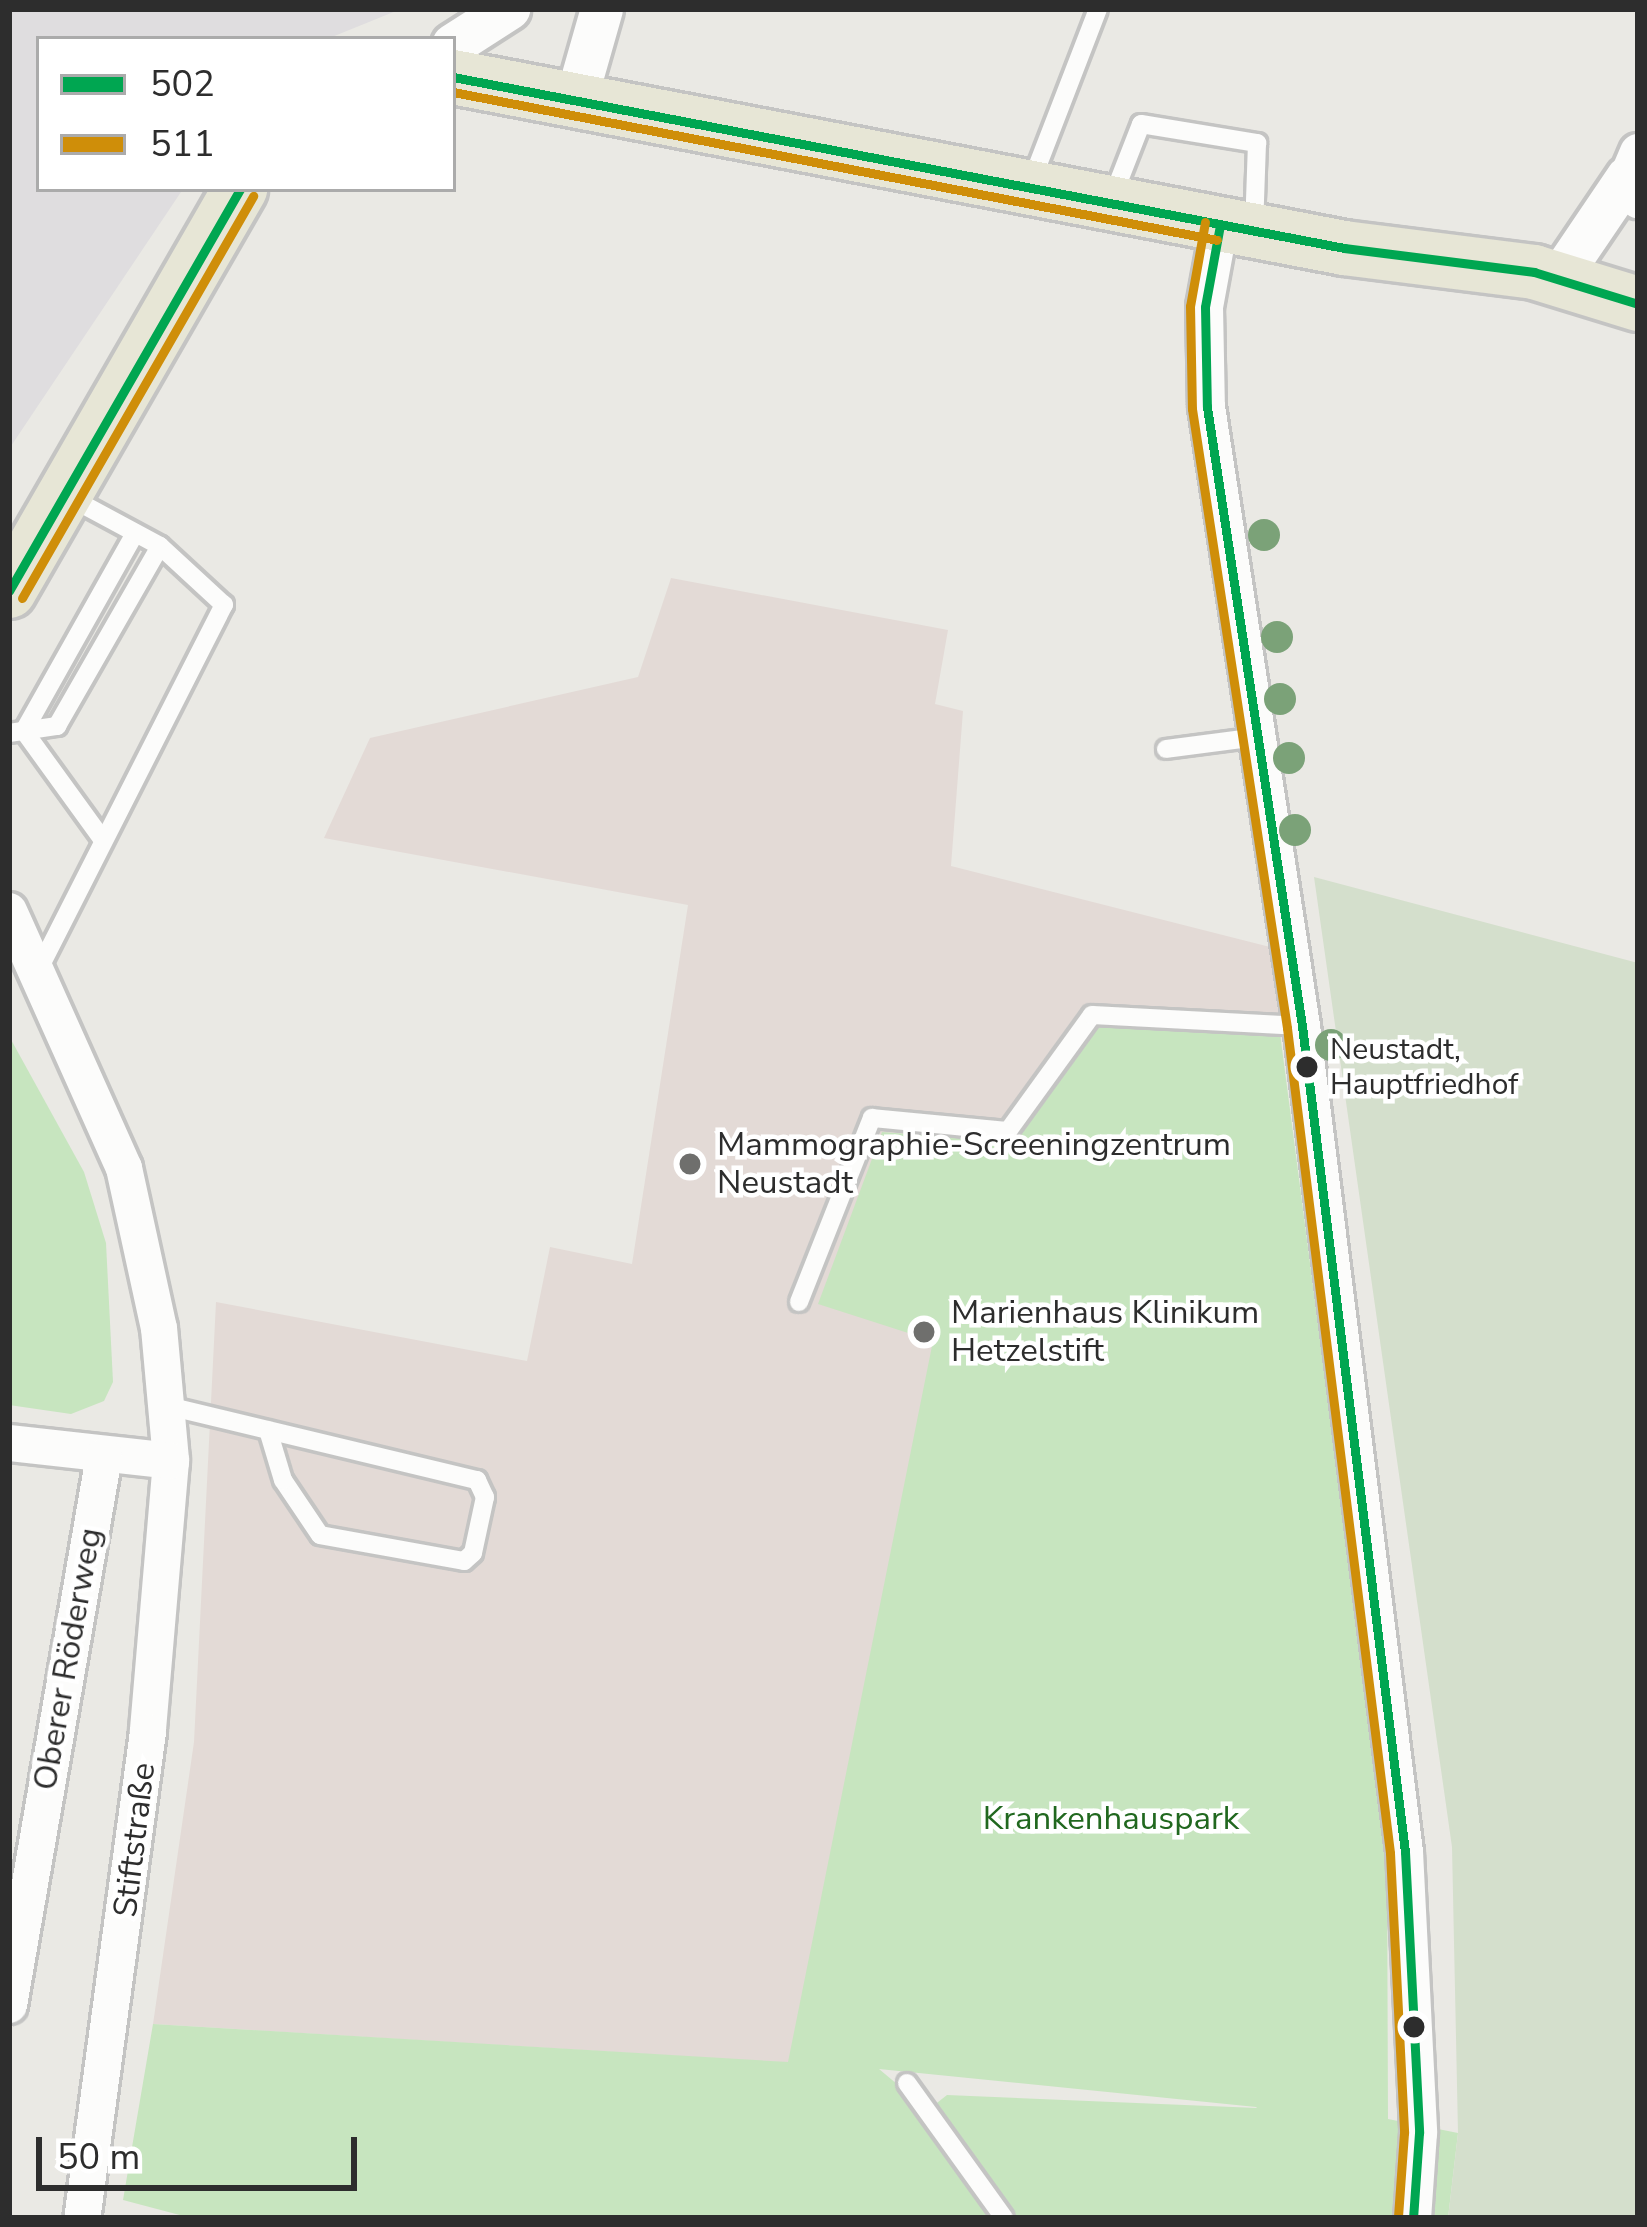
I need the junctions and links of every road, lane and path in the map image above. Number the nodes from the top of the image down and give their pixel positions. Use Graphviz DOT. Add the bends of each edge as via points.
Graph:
graph roads {
  1 [pos="509,9"];
  2 [pos="602,9"];
  3 [pos="1098,9"];
  4 [pos="456,43"];
  5 [pos="456,78"];
  6 [pos="575,104"];
  7 [pos="1634,177"];
  8 [pos="1028,190"];
  9 [pos="238,192"];
  10 [pos="1110,206"];
  11 [pos="1237,228"];
  12 [pos="1600,290"];
  13 [pos="64,495"];
  14 [pos="135,532"];
  15 [pos="160,546"];
  16 [pos="9,591"];
  17 [pos="16,732"];
  18 [pos="1257,737"];
  19 [pos="1166,749"];
  20 [pos="103,840"];
  21 [pos="9,911"];
  22 [pos="23,963"];
  23 [pos="1302,1026"];
  24 [pos="799,1302"];
  25 [pos="168,1406"];
  26 [pos="268,1430"];
  27 [pos="9,1443"];
  28 [pos="104,1456"];
  29 [pos="171,1461"];
  30 [pos="9,2005"];
  31 [pos="907,2083"];
  32 [pos="82,2218"];
  33 [pos="1004,2218"];
  34 [pos="1413,2218"];
  1 -- 4 [label="street"];
  2 -- 6 [label="street"];
  3 -- 8 [label="lane"];
  5 -- 6 [label="main road"];
  6 -- 8 [label="main road"];
  7 -- 12 [label="street"];
  8 -- 10 [label="main road"];
  9 -- 13 [label="main road"];
  10 -- 11 [label="main road"];
  10 -- 11 [label="lane" via="1141,124 1257,143"];
  11 -- 12 [label="main road"];
  11 -- 18 [label="street" via="1204,307 1207,407"];
  13 -- 14 [label="lane"];
  13 -- 16 [label="main road"];
  14 -- 15 [label="lane"];
  14 -- 17 [label="lane"];
  15 -- 17 [label="lane" via="57,726"];
  15 -- 20 [label="lane" via="224,605"];
  17 -- 20 [label="lane"];
  18 -- 19 [label="lane"];
  18 -- 23 [label="street"];
  20 -- 22 [label="lane"];
  21 -- 22 [label="street, Stiftstraße"];
  22 -- 25 [label="street, Stiftstraße" via="124,1168"];
  23 -- 24 [label="lane" via="1092,1016 1008,1131 872,1118"];
  23 -- 34 [label="street" via="1405,1852 1418,2133"];
  25 -- 26 [label="lane"];
  25 -- 29 [label="street, Stiftstraße"];
  26 -- 26 [label="lane" via="283,1480 320,1535 464,1561 473,1553 485,1497 476,1480"];
  27 -- 28 [label="street"];
  28 -- 29 [label="street"];
  28 -- 30 [label="street, Oberer Röderweg"];
  29 -- 32 [label="street, Stiftstraße" via="143,1778"];
  31 -- 33 [label="lane"];
}
